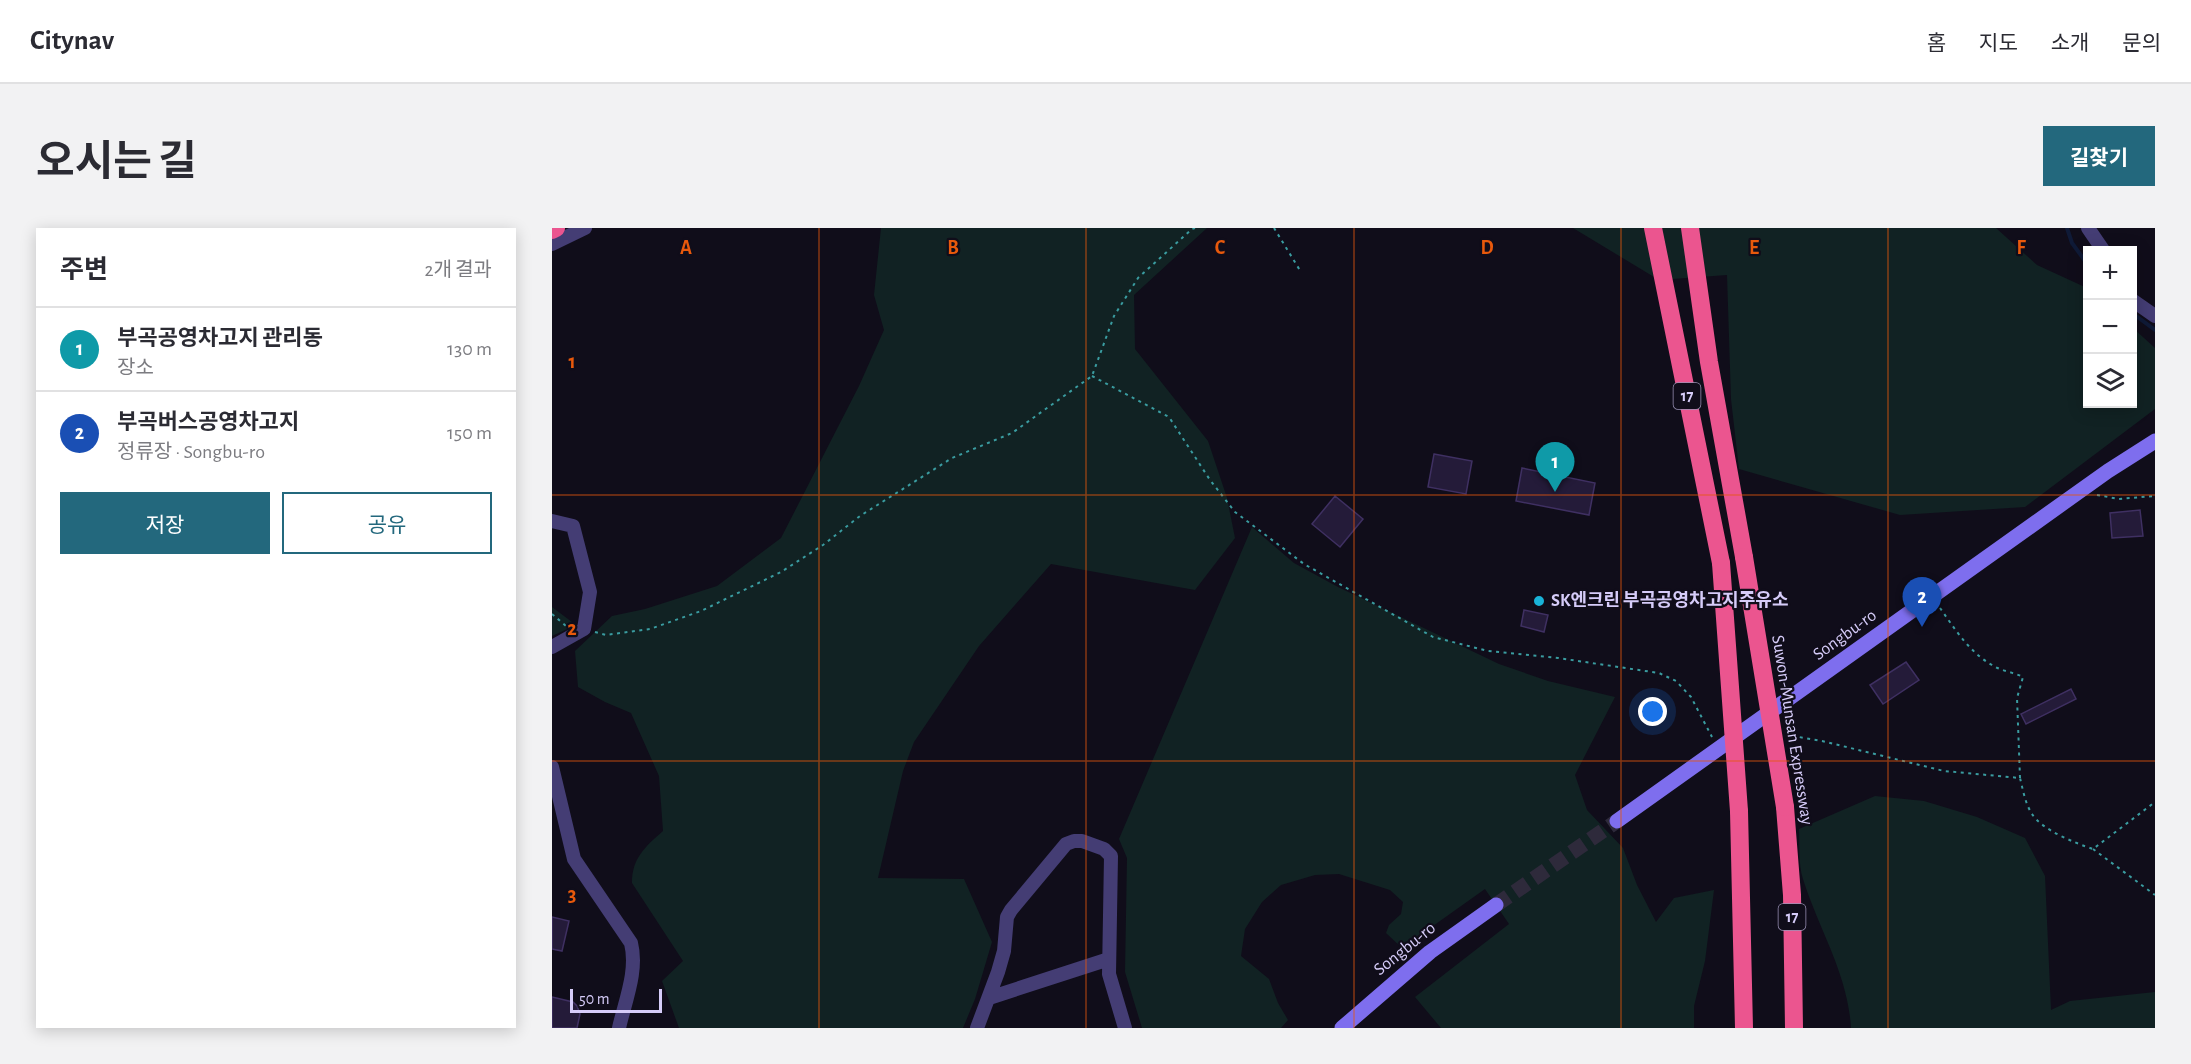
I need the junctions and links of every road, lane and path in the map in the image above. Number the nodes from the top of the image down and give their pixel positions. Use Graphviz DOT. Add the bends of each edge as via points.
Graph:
graph roads {
  1 [pos="585,228"];
  2 [pos="1195,228"];
  3 [pos="1274,228"];
  4 [pos="1653,228"];
  5 [pos="1690,228"];
  6 [pos="2088,228"];
  7 [pos="552,244"];
  8 [pos="2100,246"];
  9 [pos="1301,272"];
  10 [pos="2137,303"];
  11 [pos="2155,316"];
  12 [pos="1092,376"];
  13 [pos="2155,441"];
  14 [pos="2080,491"];
  15 [pos="2155,496"];
  16 [pos="552,520"];
  17 [pos="1931,596"];
  18 [pos="552,614"];
  19 [pos="579,632"];
  20 [pos="552,647"];
  21 [pos="1773,709"];
  22 [pos="1719,748"];
  23 [pos="552,767"];
  24 [pos="2020,778"];
  25 [pos="555,792"];
  26 [pos="2155,802"];
  27 [pos="1617,822"];
  28 [pos="2093,849"];
  29 [pos="2155,896"];
  30 [pos="1496,905"];
  31 [pos="1109,959"];
  32 [pos="989,998"];
  33 [pos="619,1028"];
  34 [pos="977,1028"];
  35 [pos="1125,1028"];
  36 [pos="1342,1028"];
  37 [pos="1744,1028"];
  38 [pos="1794,1028"];
  1 -- 7 [label="street"];
  2 -- 12 [label="path" via="1138,278 1114,316"];
  3 -- 9 [label="path"];
  4 -- 37 [label="highway, 17, bridge" via="1721,563 1739,811"];
  5 -- 38 [label="highway, Suwon-Munsan Expressway / 17, bridge" via="1785,807 1792,894"];
  6 -- 8 [label="street"];
  10 -- 11 [label="street"];
  12 -- 19 [label="path" via="1012,433 952,458 781,572 701,611 650,629 606,635"];
  12 -- 22 [label="path" via="1169,417 1235,512 1304,564 1433,637 1488,651 1659,673 1676,681 1690,697"];
  13 -- 14 [label="street, Songbu-ro"];
  14 -- 15 [label="path" via="2119,499"];
  14 -- 17 [label="street, Songbu-ro"];
  16 -- 19 [label="street" via="573,525 590,592 587,615"];
  17 -- 21 [label="street, Songbu-ro"];
  17 -- 24 [label="path" via="1976,654 2023,677 2017,698"];
  18 -- 19 [label="path"];
  19 -- 20 [label="street"];
  21 -- 22 [label="street, Songbu-ro"];
  21 -- 24 [label="path" via="1799,737 1944,771"];
  22 -- 27 [label="street, Songbu-ro"];
  23 -- 25 [label="street"];
  24 -- 28 [label="path" via="2033,816 2074,843"];
  25 -- 33 [label="street" via="574,859 631,944 633,969"];
  26 -- 28 [label="path"];
  28 -- 29 [label="path"];
  30 -- 36 [label="street, Songbu-ro" via="1430,952"];
  31 -- 32 [label="street"];
  31 -- 32 [label="street" via="1111,856 1104,849 1074,841 1061,848 1007,917 1004,951"];
  31 -- 35 [label="street" via="1113,992"];
  32 -- 34 [label="street"];
}
